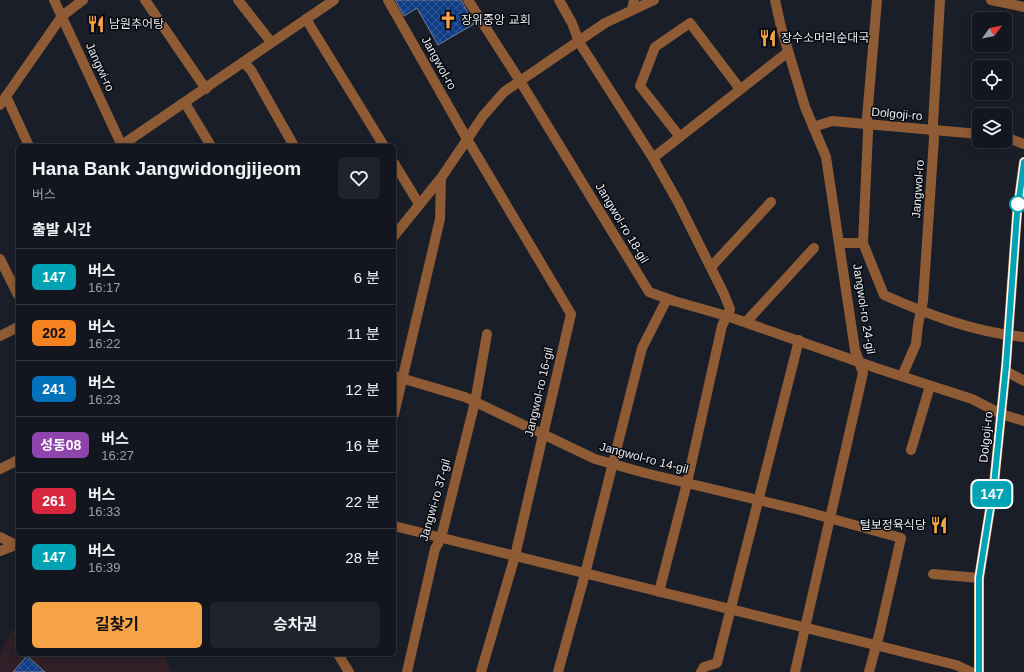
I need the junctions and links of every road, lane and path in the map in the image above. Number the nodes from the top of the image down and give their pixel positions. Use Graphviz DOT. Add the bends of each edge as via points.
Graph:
graph roads {
  1 [pos="54,0"];
  2 [pos="83,0"];
  3 [pos="145,0"];
  4 [pos="238,0"];
  5 [pos="334,0"];
  6 [pos="388,0"];
  7 [pos="468,0"];
  8 [pos="559,0"];
  9 [pos="634,0"];
  10 [pos="654,0"];
  11 [pos="775,0"];
  12 [pos="877,0"];
  13 [pos="940,0"];
  14 [pos="991,0"];
  15 [pos="1024,6"];
  16 [pos="632,10"];
  17 [pos="62,16"];
  18 [pos="306,19"];
  19 [pos="270,42"];
  20 [pos="579,42"];
  21 [pos="788,52"];
  22 [pos="243,62"];
  23 [pos="520,81"];
  24 [pos="206,89"];
  25 [pos="740,89"];
  26 [pos="6,96"];
  27 [pos="185,103"];
  28 [pos="0,106"];
  29 [pos="867,125"];
  30 [pos="814,127"];
  31 [pos="934,130"];
  32 [pos="972,133"];
  33 [pos="680,137"];
  34 [pos="467,139"];
  35 [pos="1012,140"];
  36 [pos="29,144"];
  37 [pos="121,144"];
  38 [pos="125,144"];
  39 [pos="210,144"];
  40 [pos="293,144"];
  41 [pos="383,144"];
  42 [pos="1024,144"];
  43 [pos="654,158"];
  44 [pos="1024,162"];
  45 [pos="396,166"];
  46 [pos="441,178"];
  47 [pos="771,202"];
  48 [pos="419,204"];
  49 [pos="1020,215"];
  50 [pos="396,233"];
  51 [pos="840,243"];
  52 [pos="863,243"];
  53 [pos="814,248"];
  54 [pos="0,259"];
  55 [pos="711,267"];
  56 [pos="16,291"];
  57 [pos="667,298"];
  58 [pos="921,311"];
  59 [pos="727,316"];
  60 [pos="746,322"];
  61 [pos="16,328"];
  62 [pos="487,334"];
  63 [pos="0,336"];
  64 [pos="1008,336"];
  65 [pos="1024,338"];
  66 [pos="799,340"];
  67 [pos="859,362"];
  68 [pos="1006,371"];
  69 [pos="902,376"];
  70 [pos="398,378"];
  71 [pos="1024,381"];
  72 [pos="930,386"];
  73 [pos="396,396"];
  74 [pos="475,402"];
  75 [pos="1001,414"];
  76 [pos="1024,421"];
  77 [pos="542,434"];
  78 [pos="911,450"];
  79 [pos="16,461"];
  80 [pos="614,465"];
  81 [pos="0,469"];
  82 [pos="687,483"];
  83 [pos="758,500"];
  84 [pos="830,518"];
  85 [pos="396,527"];
  86 [pos="0,537"];
  87 [pos="440,538"];
  88 [pos="16,545"];
  89 [pos="16,545"];
  90 [pos="0,551"];
  91 [pos="515,556"];
  92 [pos="585,574"];
  93 [pos="933,574"];
  94 [pos="979,578"];
  95 [pos="659,592"];
  96 [pos="731,610"];
  97 [pos="805,628"];
  98 [pos="875,646"];
  99 [pos="339,656"];
  100 [pos="349,672"];
  101 [pos="407,672"];
  102 [pos="480,672"];
  103 [pos="558,672"];
  104 [pos="700,672"];
  105 [pos="795,672"];
  106 [pos="869,672"];
  107 [pos="971,672"];
  108 [pos="979,672"];
  1 -- 17 [label="street, Jangwi-ro"];
  2 -- 17 [label="street"];
  3 -- 24 [label="street"];
  4 -- 19 [label="street"];
  5 -- 18 [label="street"];
  6 -- 34 [label="street, Jangwol-ro"];
  7 -- 23 [label="street, Jangwol-ro 18-gil"];
  8 -- 20 [label="street"];
  9 -- 16 [label="street"];
  10 -- 16 [label="street"];
  11 -- 21 [label="street, Jangwol-ro 24-gil"];
  12 -- 29 [label="street"];
  13 -- 31 [label="street, Jangwol-ro"];
  14 -- 15 [label="street"];
  16 -- 20 [label="street"];
  17 -- 26 [label="street"];
  17 -- 37 [label="street, Jangwi-ro"];
  18 -- 19 [label="street"];
  18 -- 41 [label="street"];
  19 -- 22 [label="street"];
  20 -- 23 [label="street"];
  20 -- 43 [label="street"];
  21 -- 25 [label="street"];
  21 -- 30 [label="street, Jangwol-ro 24-gil"];
  22 -- 24 [label="street"];
  22 -- 40 [label="street" via="251,70"];
  23 -- 34 [label="street" via="504,92"];
  23 -- 57 [label="street, Jangwol-ro 18-gil" via="649,292"];
  24 -- 27 [label="street"];
  25 -- 33 [label="street"];
  25 -- 33 [label="street" via="690,23 655,46 640,86"];
  26 -- 28 [label="street"];
  26 -- 36 [label="street"];
  27 -- 38 [label="street"];
  27 -- 39 [label="street"];
  29 -- 30 [label="street, Dolgoji-ro" via="832,121"];
  29 -- 31 [label="street, Dolgoji-ro"];
  29 -- 52 [label="street"];
  30 -- 51 [label="street, Jangwol-ro 24-gil" via="826,157"];
  31 -- 32 [label="street, Dolgoji-ro"];
  31 -- 58 [label="street, Jangwol-ro"];
  33 -- 43 [label="street"];
  34 -- 46 [label="street"];
  34 -- 77 [label="street, Jangwol-ro 16-gil" via="571,314"];
  35 -- 42 [label="street"];
  43 -- 55 [label="street"];
  44 -- 49 [label="main road, Dolgoji-ro"];
  45 -- 48 [label="street"];
  46 -- 48 [label="street"];
  46 -- 70 [label="street" via="440,219"];
  47 -- 55 [label="street"];
  48 -- 50 [label="street"];
  49 -- 64 [label="main road, Dolgoji-ro"];
  51 -- 52 [label="street"];
  51 -- 67 [label="street, Jangwol-ro 24-gil" via="855,350"];
  52 -- 58 [label="street" via="884,295"];
  53 -- 60 [label="street"];
  54 -- 56 [label="street"];
  55 -- 59 [label="street" via="730,309"];
  57 -- 59 [label="street, Jangwol-ro 18-gil"];
  57 -- 80 [label="street" via="642,348"];
  58 -- 64 [label="street" via="946,321"];
  58 -- 69 [label="street, Jangwol-ro" via="916,344"];
  59 -- 60 [label="street, Jangwol-ro 18-gil"];
  59 -- 82 [label="street" via="722,326"];
  60 -- 66 [label="street, Jangwol-ro 18-gil"];
  61 -- 63 [label="street"];
  62 -- 74 [label="street, Jangwi-ro 37-gil"];
  64 -- 65 [label="street"];
  64 -- 68 [label="main road, Dolgoji-ro"];
  66 -- 67 [label="street, Jangwol-ro 18-gil"];
  66 -- 83 [label="street"];
  67 -- 69 [label="street, Jangwol-ro 18-gil"];
  67 -- 84 [label="street, Jangwol-ro 24-gil" via="863,374"];
  68 -- 71 [label="street"];
  68 -- 75 [label="main road, Dolgoji-ro"];
  69 -- 72 [label="street, Jangwol-ro 18-gil"];
  70 -- 73 [label="street"];
  70 -- 74 [label="street, Jangwol-ro 14-gil"];
  72 -- 75 [label="street, Jangwol-ro 18-gil" via="972,399"];
  72 -- 78 [label="street"];
  74 -- 77 [label="street, Jangwol-ro 14-gil"];
  74 -- 87 [label="street, Jangwi-ro 37-gil"];
  75 -- 76 [label="street, Jangwol-ro 18-gil"];
  75 -- 94 [label="main road, Dolgoji-ro" via="994,484"];
  77 -- 80 [label="street, Jangwol-ro 14-gil" via="594,459"];
  77 -- 91 [label="street, Jangwol-ro 16-gil"];
  79 -- 81 [label="street"];
  80 -- 82 [label="street, Jangwol-ro 14-gil"];
  80 -- 92 [label="street"];
  82 -- 83 [label="street, Jangwol-ro 14-gil"];
  82 -- 95 [label="street"];
  83 -- 84 [label="street, Jangwol-ro 14-gil"];
  83 -- 96 [label="street"];
  84 -- 97 [label="street, Jangwol-ro 24-gil"];
  84 -- 98 [label="street, Jangwol-ro 14-gil" via="901,538"];
  85 -- 87 [label="street"];
  86 -- 88 [label="street"];
  87 -- 91 [label="street"];
  87 -- 101 [label="street, Jangwi-ro 37-gil" via="435,549"];
  89 -- 90 [label="street"];
  91 -- 92 [label="street"];
  91 -- 102 [label="street, Jangwol-ro 16-gil"];
  92 -- 95 [label="street"];
  92 -- 103 [label="street"];
  93 -- 94 [label="street"];
  94 -- 108 [label="main road, Dolgoji-ro"];
  95 -- 96 [label="street"];
  96 -- 97 [label="street"];
  96 -- 104 [label="street" via="717,663 704,666"];
  97 -- 98 [label="street"];
  97 -- 105 [label="street, Jangwol-ro 24-gil"];
  98 -- 106 [label="street"];
  98 -- 107 [label="street"];
  99 -- 100 [label="street"];
}
